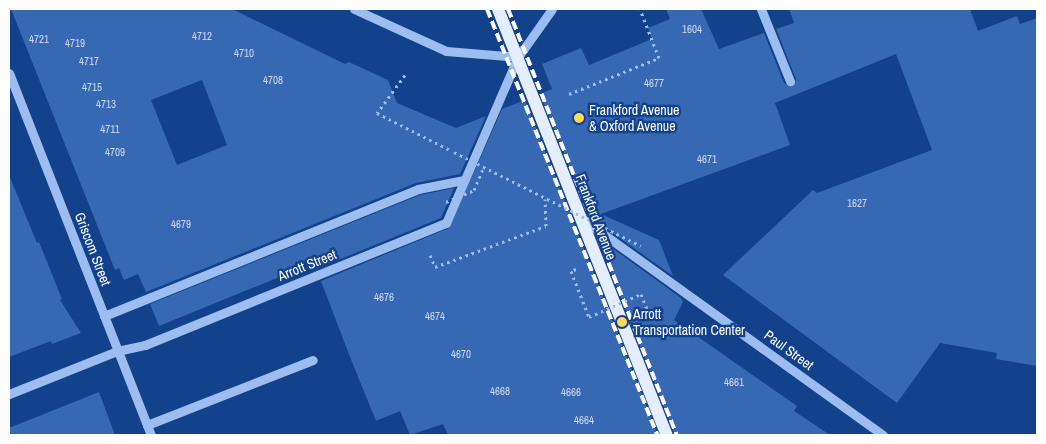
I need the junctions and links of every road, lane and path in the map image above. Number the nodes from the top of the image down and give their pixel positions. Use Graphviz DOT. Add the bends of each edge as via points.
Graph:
graph roads {
  1 [pos="354,9"];
  2 [pos="498,9"];
  3 [pos="552,9"];
  4 [pos="640,9"];
  5 [pos="761,9"];
  6 [pos="518,57"];
  7 [pos="9,73"];
  8 [pos="405,75"];
  9 [pos="790,81"];
  10 [pos="569,94"];
  11 [pos="484,168"];
  12 [pos="464,180"];
  13 [pos="545,198"];
  14 [pos="446,202"];
  15 [pos="580,218"];
  16 [pos="641,246"];
  17 [pos="435,267"];
  18 [pos="571,271"];
  19 [pos="641,294"];
  20 [pos="104,316"];
  21 [pos="117,351"];
  22 [pos="313,360"];
  23 [pos="9,394"];
  24 [pos="147,425"];
  25 [pos="151,435"];
  26 [pos="667,435"];
  27 [pos="883,435"];
  1 -- 6 [label="street" via="446,51"];
  2 -- 6 [label="main road, Frankford Avenue"];
  3 -- 6 [label="street, Arrott Street"];
  4 -- 10 [label="path" via="659,58"];
  5 -- 9 [label="street"];
  6 -- 12 [label="street, Arrott Street"];
  6 -- 15 [label="main road, Frankford Avenue"];
  7 -- 20 [label="street, Griscom Street"];
  8 -- 11 [label="path, bridge" via="377,114"];
  11 -- 13 [label="path, bridge"];
  11 -- 14 [label="path, bridge" via="474,190"];
  12 -- 20 [label="street" via="418,189"];
  12 -- 21 [label="street, Arrott Street" via="446,223 145,345"];
  13 -- 16 [label="path, bridge"];
  13 -- 17 [label="path" via="546,226"];
  15 -- 26 [label="main road, Frankford Avenue"];
  15 -- 27 [label="street, Paul Street"];
  18 -- 19 [label="path, bridge" via="590,317"];
  20 -- 21 [label="street, Griscom Street"];
  21 -- 23 [label="street, Arrott Street"];
  21 -- 24 [label="street, Griscom Street"];
  22 -- 24 [label="street"];
  24 -- 25 [label="street, Griscom Street"];
}
